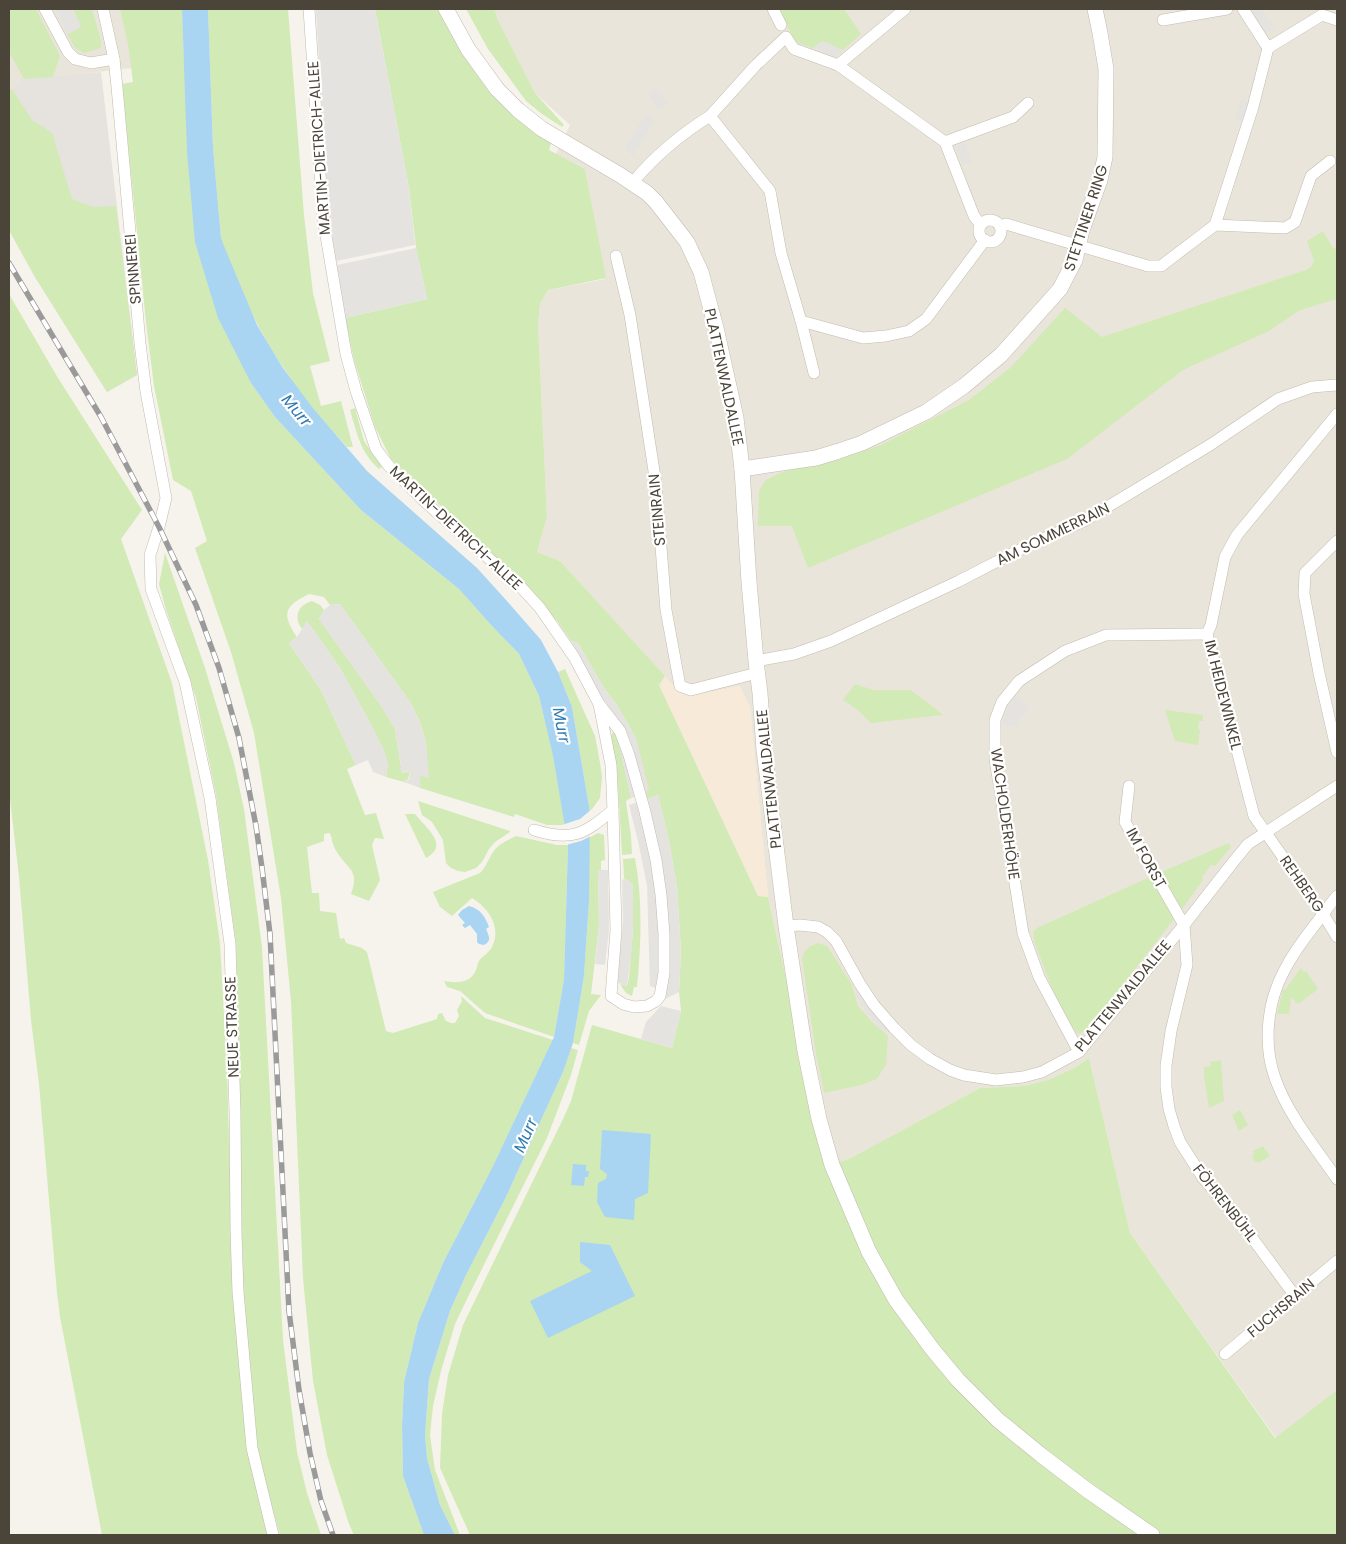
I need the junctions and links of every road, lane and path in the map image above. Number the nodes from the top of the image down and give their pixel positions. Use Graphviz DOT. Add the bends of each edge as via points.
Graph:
graph roads {
  1 [pos="45,9"];
  2 [pos="103,9"];
  3 [pos="309,9"];
  4 [pos="446,9"];
  5 [pos="773,9"];
  6 [pos="905,9"];
  7 [pos="1095,9"];
  8 [pos="1227,9"];
  9 [pos="1243,9"];
  10 [pos="1163,20"];
  11 [pos="1337,20"];
  12 [pos="780,26"];
  13 [pos="1268,48"];
  14 [pos="114,60"];
  15 [pos="838,65"];
  16 [pos="1028,103"];
  17 [pos="710,116"];
  18 [pos="945,142"];
  19 [pos="1330,161"];
  20 [pos="633,182"];
  21 [pos="981,225"];
  22 [pos="1215,225"];
  23 [pos="1000,228"];
  24 [pos="985,240"];
  25 [pos="1079,246"];
  26 [pos="616,256"];
  27 [pos="800,321"];
  28 [pos="814,373"];
  29 [pos="1337,385"];
  30 [pos="1337,414"];
  31 [pos="742,469"];
  32 [pos="159,527"];
  33 [pos="1337,541"];
  34 [pos="1207,634"];
  35 [pos="757,667"];
  36 [pos="599,704"];
  37 [pos="1337,752"];
  38 [pos="1129,786"];
  39 [pos="1337,786"];
  40 [pos="613,810"];
  41 [pos="534,830"];
  42 [pos="1266,832"];
  43 [pos="1337,896"];
  44 [pos="1323,914"];
  45 [pos="1184,925"];
  46 [pos="786,926"];
  47 [pos="1337,937"];
  48 [pos="1079,1052"];
  49 [pos="1337,1179"];
  50 [pos="1337,1261"];
  51 [pos="1296,1296"];
  52 [pos="1225,1354"];
  53 [pos="273,1535"];
  54 [pos="1152,1535"];
  1 -- 14 [label="street" via="75,60 91,63"];
  2 -- 14 [label="street, SPINNEREI"];
  3 -- 36 [label="street, MARTIN-DIETRICH-ALLEE" via="322,218 346,354 376,449 388,466 423,500 520,586 540,608 574,657"];
  4 -- 20 [label="street, PLATTENWALDALLEE" via="468,49 518,110 542,129"];
  5 -- 12 [label="street"];
  6 -- 15 [label="street"];
  7 -- 25 [label="street, STETTINER RING" via="1106,69 1104,158"];
  8 -- 10 [label="street"];
  9 -- 13 [label="street"];
  11 -- 13 [label="street" via="1322,15"];
  13 -- 22 [label="street" via="1253,107"];
  14 -- 32 [label="street, SPINNEREI" via="142,359 166,498"];
  15 -- 17 [label="street" via="823,56 794,49 786,36"];
  15 -- 18 [label="street"];
  16 -- 18 [label="street" via="1013,117"];
  17 -- 20 [label="street" via="690,128 650,162"];
  17 -- 27 [label="street" via="770,191 781,253"];
  18 -- 21 [label="street" via="974,216"];
  19 -- 22 [label="street" via="1311,176 1296,222 1285,228"];
  20 -- 31 [label="street, PLATTENWALDALLEE" via="656,202 687,242 701,272 736,418"];
  21 -- 23 [label="street" via="993,221"];
  21 -- 24 [label="street" via="980,235"];
  22 -- 25 [label="street" via="1161,266 1148,266"];
  23 -- 24 [label="street" via="997,240"];
  23 -- 25 [label="street" via="1006,224"];
  24 -- 27 [label="street" via="926,319 909,330 863,338"];
  25 -- 31 [label="street, STETTINER RING" via="1060,289 1001,356 926,412 839,451 816,458"];
  26 -- 35 [label="street, STEINRAIN" via="630,315 656,484 666,610 680,686 691,690"];
  27 -- 28 [label="street"];
  29 -- 35 [label="street, AM SOMMERRAIN" via="1312,387 1278,399 1210,445 1084,521 831,640"];
  30 -- 34 [label="street, IM HEIDEWINKEL" via="1230,546"];
  31 -- 35 [label="street, PLATTENWALDALLEE"];
  32 -- 53 [label="street, NEUE STRASSE" via="150,554 151,589 185,682 210,798 230,944 238,1292 252,1448"];
  33 -- 37 [label="street" via="1305,573 1304,594"];
  34 -- 42 [label="street, IM HEIDEWINKEL" via="1254,816"];
  34 -- 48 [label="street, WACHOLDERHÖHE" via="1106,635 1065,651 1018,681 1002,702 995,720 995,759 1024,933 1039,977"];
  35 -- 46 [label="street, PLATTENWALDALLEE"];
  36 -- 40 [label="street, MARTIN-DIETRICH-ALLEE" via="611,765"];
  36 -- 40 [label="street, MARTIN-DIETRICH-ALLEE" via="620,731 629,755 649,829 661,895 662,993 656,1001 641,1007 623,1004 611,996 616,922"];
  38 -- 45 [label="street, IM FORST" via="1125,822"];
  39 -- 42 [label="street, PLATTENWALDALLEE"];
  40 -- 41 [label="street" via="584,831 567,836"];
  42 -- 44 [label="street, REHBERG"];
  42 -- 45 [label="street, PLATTENWALDALLEE" via="1248,844"];
  43 -- 44 [label="street"];
  44 -- 47 [label="street, REHBERG"];
  44 -- 49 [label="street" via="1296,950 1274,995 1268,1052 1289,1110"];
  45 -- 48 [label="street, PLATTENWALDALLEE"];
  45 -- 51 [label="street, FÖHRENBÜHL" via="1187,965 1166,1066 1167,1094 1174,1126 1180,1142 1203,1178"];
  46 -- 48 [label="street, PLATTENWALDALLEE" via="800,925 827,932 836,941 874,1005 894,1028 911,1045 950,1070 996,1080 1023,1077 1042,1072"];
  46 -- 54 [label="street" via="804,1051 832,1165 869,1252 896,1300 958,1380 998,1420 1056,1467"];
  50 -- 51 [label="street, FUCHSRAIN"];
  51 -- 52 [label="street, FUCHSRAIN"];
}
